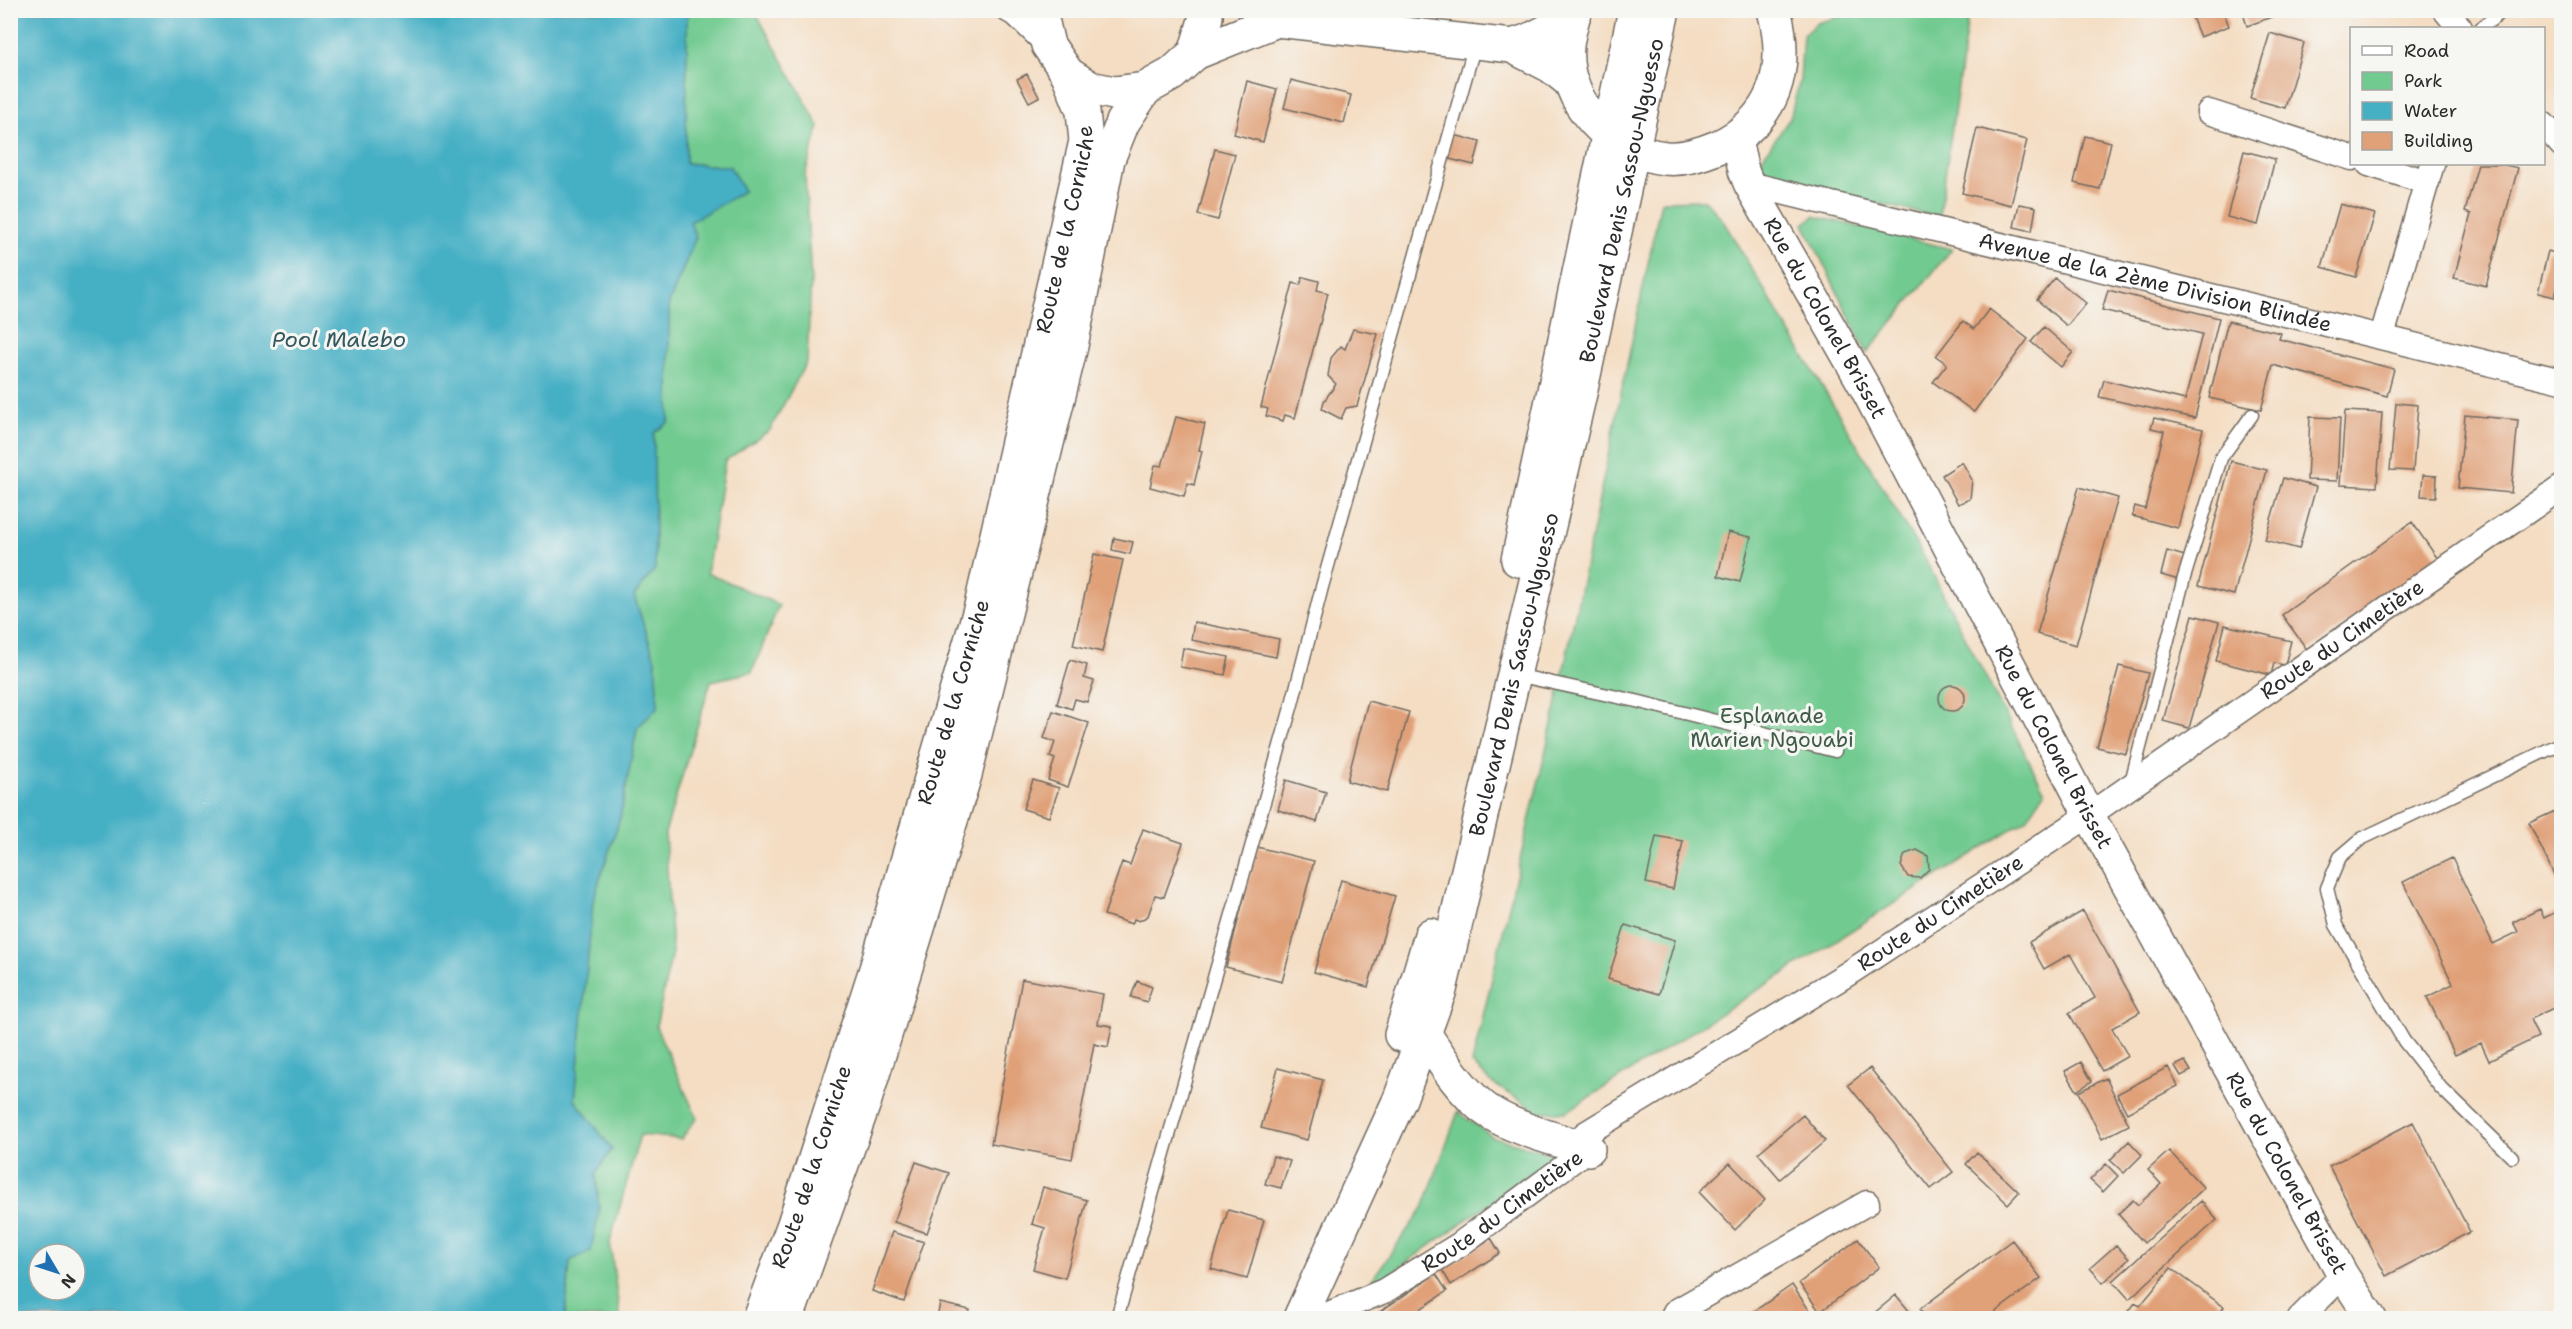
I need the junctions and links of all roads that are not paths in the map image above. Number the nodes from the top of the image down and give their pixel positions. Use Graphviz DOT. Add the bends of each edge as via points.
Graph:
graph roads {
  1 [pos="1008,10"];
  2 [pos="1043,10"];
  3 [pos="1205,10"];
  4 [pos="1635,10"];
  5 [pos="1663,10"];
  6 [pos="1774,10"];
  7 [pos="2445,10"];
  8 [pos="2504,10"];
  9 [pos="1575,11"];
  10 [pos="1267,15"];
  11 [pos="2459,27"];
  12 [pos="2482,27"];
  13 [pos="1475,44"];
  14 [pos="1048,45"];
  15 [pos="1512,46"];
  16 [pos="1196,53"];
  17 [pos="1068,74"];
  18 [pos="1572,83"];
  19 [pos="1145,89"];
  20 [pos="2209,112"];
  21 [pos="2545,126"];
  22 [pos="1736,138"];
  23 [pos="1621,143"];
  24 [pos="2562,145"];
  25 [pos="1699,155"];
  26 [pos="2350,157"];
  27 [pos="2376,165"];
  28 [pos="2429,173"];
  29 [pos="1747,178"];
  30 [pos="2382,336"];
  31 [pos="2562,381"];
  32 [pos="2252,416"];
  33 [pos="2562,487"];
  34 [pos="1515,675"];
  35 [pos="2562,743"];
  36 [pos="1835,751"];
  37 [pos="2131,785"];
  38 [pos="2089,814"];
  39 [pos="1425,1035"];
  40 [pos="1588,1149"];
  41 [pos="2512,1157"];
  42 [pos="1867,1203"];
  43 [pos="2343,1275"];
  44 [pos="759,1318"];
  45 [pos="787,1318"];
  46 [pos="1117,1318"];
  47 [pos="1278,1318"];
  48 [pos="1300,1318"];
  49 [pos="1319,1318"];
  50 [pos="1672,1318"];
  51 [pos="2300,1318"];
  52 [pos="2371,1318"];
  1 -- 14 [label="street"];
  2 -- 14 [label="main road"];
  3 -- 16 [label="main road"];
  4 -- 23 [label="main road, Boulevard Denis Sassou-Nguesso"];
  5 -- 23 [label="main road, Boulevard Denis Sassou-Nguesso"];
  6 -- 22 [label="main road" via="1781,36 1781,65 1773,93 1758,118"];
  7 -- 11 [label="street"];
  8 -- 12 [label="lane"];
  9 -- 15 [label="main road" via="1550,31"];
  9 -- 18 [label="main road" via="1567,47"];
  10 -- 13 [label="main road"];
  10 -- 16 [label="main road"];
  13 -- 15 [label="main road"];
  13 -- 46 [label="lane"];
  14 -- 17 [label="main road"];
  15 -- 18 [label="main road" via="1551,66"];
  16 -- 19 [label="main road" via="1172,74"];
  17 -- 19 [label="main road" via="1090,88 1114,93"];
  17 -- 44 [label="main road, Route de la Corniche" via="1083,111 1086,141 981,606 876,969 794,1224"];
  18 -- 23 [label="main road" via="1586,113"];
  19 -- 45 [label="main road, Route de la Corniche" via="1124,122 1108,159 1071,346 965,775 865,1100"];
  20 -- 26 [label="street"];
  21 -- 24 [label="street"];
  22 -- 25 [label="main road"];
  22 -- 29 [label="street, Rue du Colonel Brisset"];
  23 -- 25 [label="main road" via="1666,158"];
  23 -- 34 [label="main road, Boulevard Denis Sassou-Nguesso" via="1580,398"];
  23 -- 47 [label="main road, Boulevard Denis Sassou-Nguesso" via="1429,946 1379,1092"];
  25 -- 29 [label="street"];
  27 -- 28 [label="street"];
  28 -- 30 [label="street"];
  29 -- 30 [label="street, Avenue de la 2ème Division Blindée"];
  29 -- 38 [label="street, Rue du Colonel Brisset" via="1863,384"];
  30 -- 31 [label="street, Avenue de la 2ème Division Blindée"];
  32 -- 37 [label="lane" via="2221,458 2184,578"];
  33 -- 37 [label="street, Route du Cimetière"];
  34 -- 36 [label="lane"];
  34 -- 39 [label="main road, Boulevard Denis Sassou-Nguesso" via="1440,990"];
  35 -- 41 [label="lane" via="2361,839 2340,857 2327,888 2336,925 2404,1041 2441,1088"];
  37 -- 38 [label="street, Route du Cimetière"];
  38 -- 40 [label="street, Route du Cimetière" via="1849,973 1585,1134"];
  38 -- 43 [label="street, Rue du Colonel Brisset"];
  39 -- 40 [label="main road" via="1453,1077 1482,1107 1529,1131"];
  39 -- 48 [label="main road, Boulevard Denis Sassou-Nguesso"];
  40 -- 49 [label="street, Route du Cimetière" via="1460,1245 1384,1291"];
  42 -- 50 [label="street" via="1675,1312"];
  43 -- 51 [label="street"];
  43 -- 52 [label="street, Rue du Colonel Brisset"];
}
